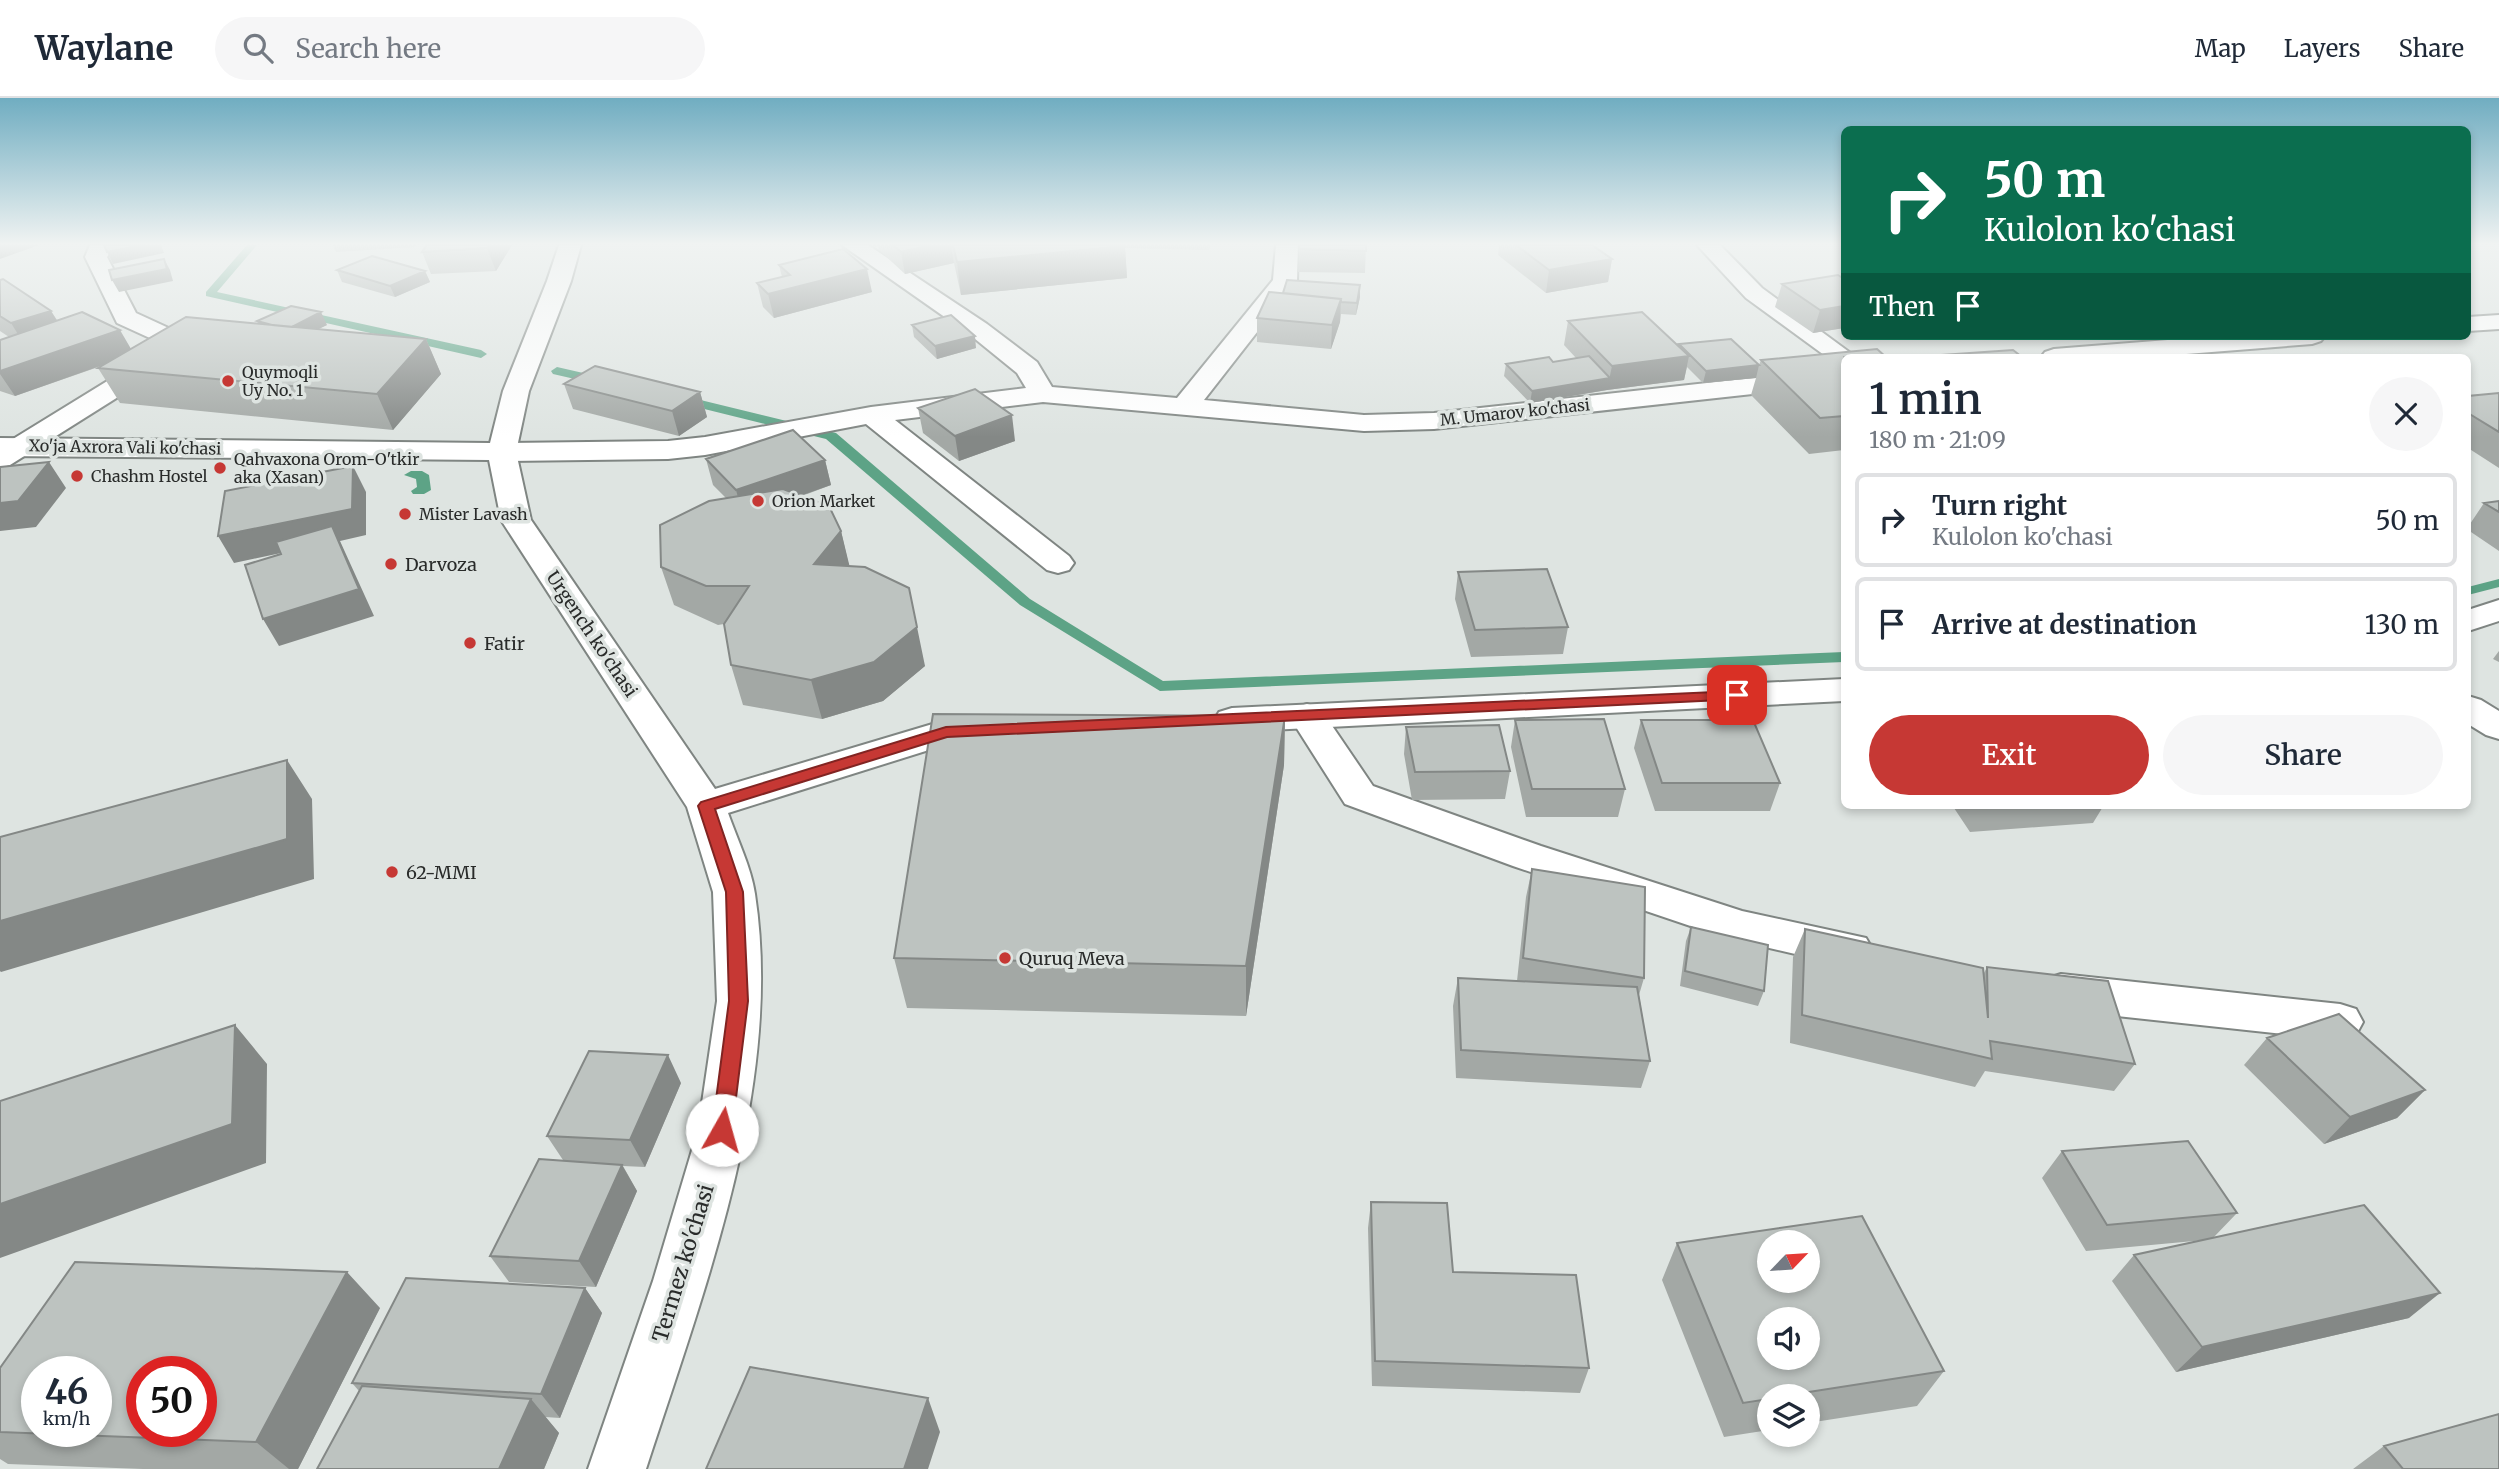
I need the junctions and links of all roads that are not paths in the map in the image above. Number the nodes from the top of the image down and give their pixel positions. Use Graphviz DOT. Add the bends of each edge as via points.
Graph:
graph roads {
  1 [pos="122,309"];
  2 [pos="548,309"];
  3 [pos="948,309"];
  4 [pos="1263,309"];
  5 [pos="1776,309"];
  6 [pos="2499,322"];
  7 [pos="2471,324"];
  8 [pos="2243,340"];
  9 [pos="2087,354"];
  10 [pos="1841,356"];
  11 [pos="1841,376"];
  12 [pos="1042,394"];
  13 [pos="1185,406"];
  14 [pos="871,415"];
  15 [pos="821,423"];
  16 [pos="6,448"];
  17 [pos="502,452"];
  18 [pos="1058,563"];
  19 [pos="2499,610"];
  20 [pos="2471,620"];
  21 [pos="1841,690"];
  22 [pos="2471,710"];
  23 [pos="1307,716"];
  24 [pos="1196,721"];
  25 [pos="2499,727"];
  26 [pos="1015,729"];
  27 [pos="706,806"];
  28 [pos="1890,958"];
  29 [pos="2026,987"];
  30 [pos="2340,1023"];
  31 [pos="617,1469"];
  1 -- 16 [label="street" via="126,318 177,341 171,353"];
  2 -- 17 [label="street" via="516,391"];
  3 -- 12 [label="street" via="1028,368"];
  4 -- 13 [label="street"];
  5 -- 10 [label="street"];
  6 -- 7 [label="street"];
  8 -- 9 [label="street"];
  11 -- 13 [label="street, M. Umarov ko'chasi" via="1434,421 1364,423"];
  12 -- 13 [label="street, M. Umarov ko'chasi"];
  12 -- 14 [label="street, M. Umarov ko'chasi"];
  14 -- 15 [label="street, M. Umarov ko'chasi"];
  14 -- 18 [label="street"];
  15 -- 17 [label="street, Xo'ja Axrora Vali ko'chasi" via="668,450"];
  16 -- 17 [label="street, Xo'ja Axrora Vali ko'chasi"];
  17 -- 27 [label="street, Urgench ko'chasi" via="516,520"];
  19 -- 20 [label="street"];
  21 -- 23 [label="street"];
  22 -- 25 [label="street"];
  23 -- 24 [label="street"];
  23 -- 28 [label="street" via="1359,795 1741,927"];
  26 -- 27 [label="street" via="946,732"];
  27 -- 31 [label="street, Termez ko'chasi" via="734,892 739,1001 722,1130 680,1281"];
  29 -- 30 [label="street"];
}
